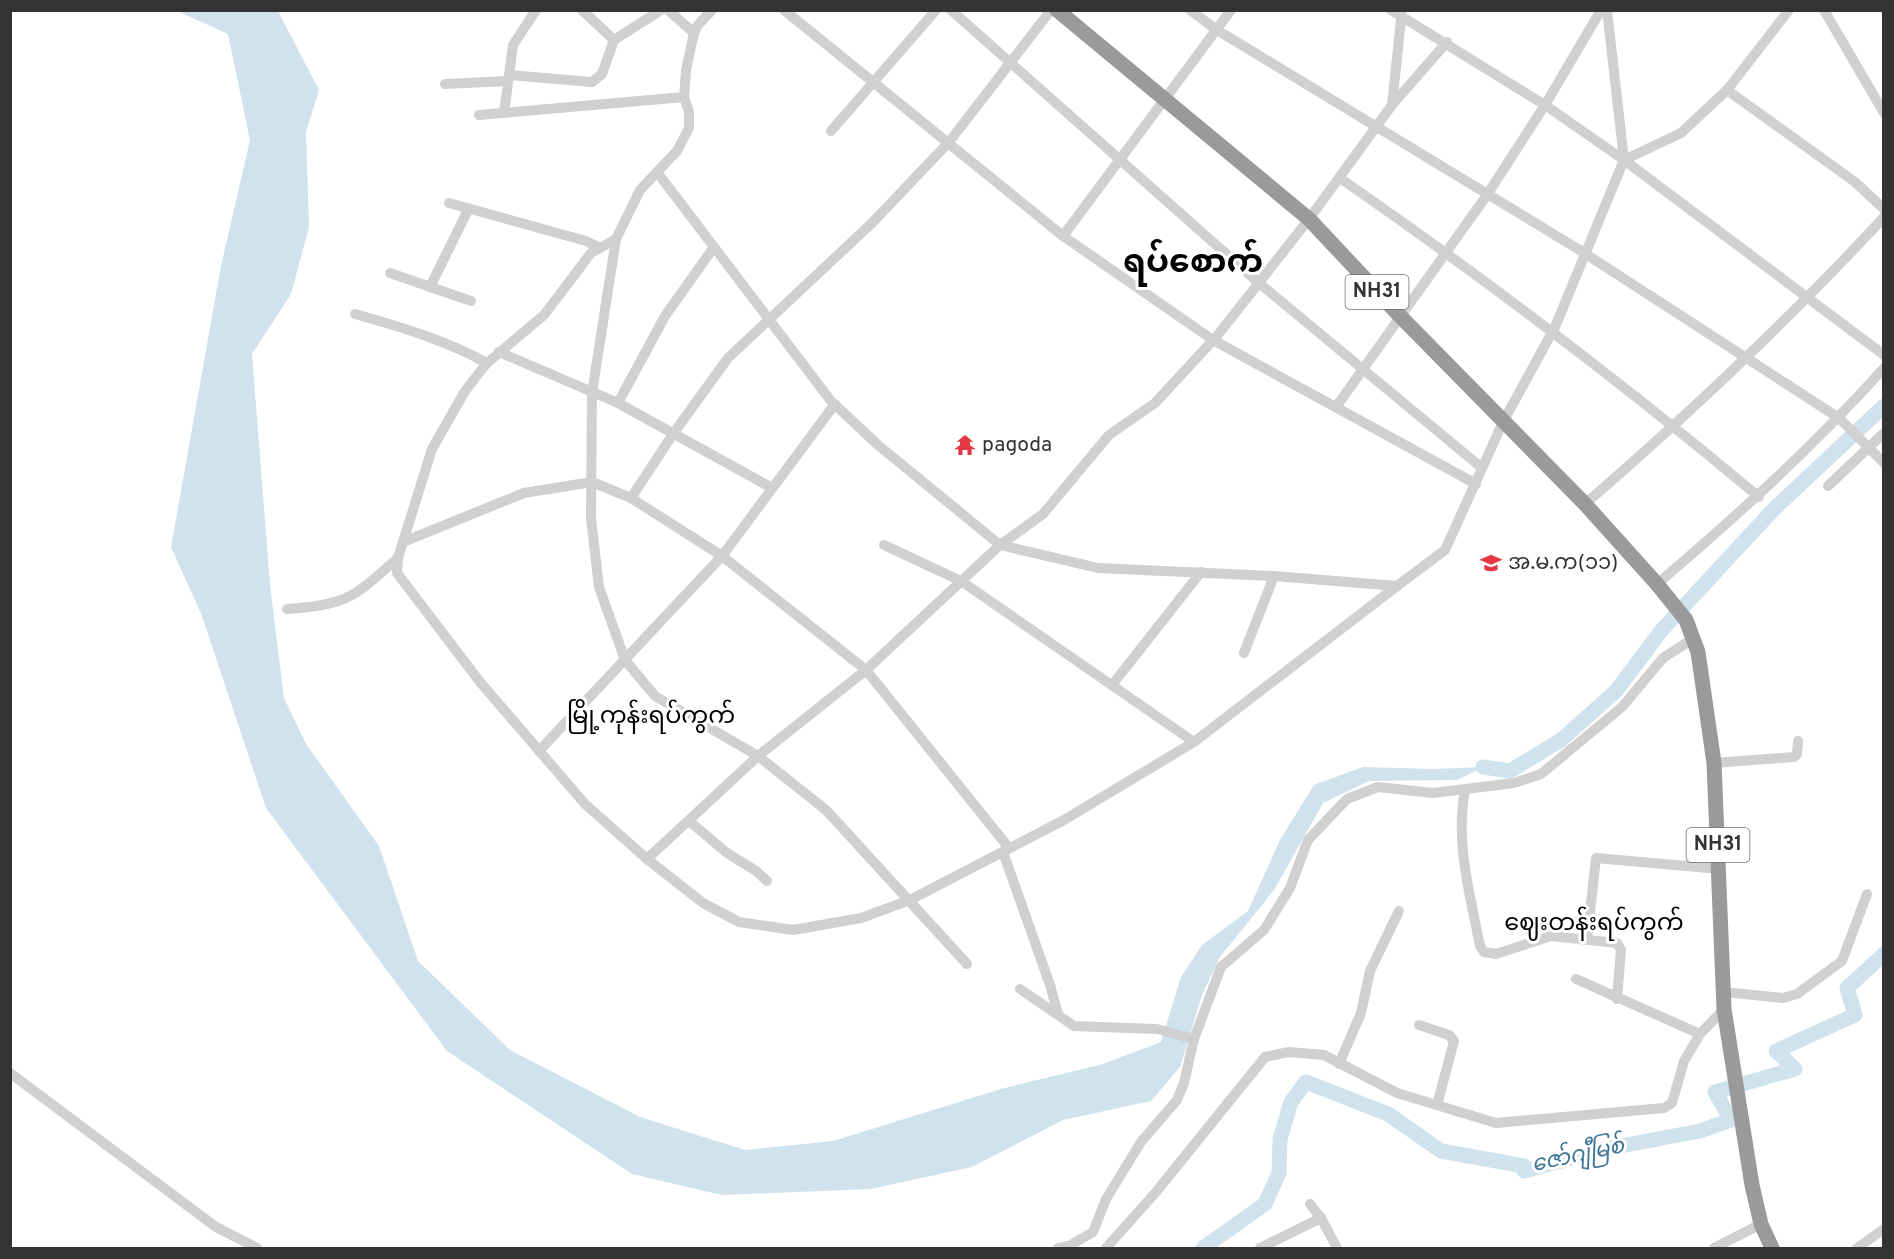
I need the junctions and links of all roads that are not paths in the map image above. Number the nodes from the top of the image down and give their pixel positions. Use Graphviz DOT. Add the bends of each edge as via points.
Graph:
graph roads {
  1 [pos="536,10"];
  2 [pos="582,10"];
  3 [pos="661,10"];
  4 [pos="668,10"];
  5 [pos="712,10"];
  6 [pos="784,10"];
  7 [pos="936,10"];
  8 [pos="951,10"];
  9 [pos="1051,10"];
  10 [pos="1057,10"];
  11 [pos="1190,10"];
  12 [pos="1231,10"];
  13 [pos="1601,10"];
  14 [pos="1607,10"];
  15 [pos="1789,10"];
  16 [pos="1824,10"];
  17 [pos="1398,12"];
  18 [pos="1217,30"];
  19 [pos="694,33"];
  20 [pos="614,40"];
  21 [pos="1447,42"];
  22 [pos="1009,63"];
  23 [pos="509,78"];
  24 [pos="875,83"];
  25 [pos="446,84"];
  26 [pos="1727,90"];
  27 [pos="684,97"];
  28 [pos="1166,101"];
  29 [pos="1392,105"];
  30 [pos="1545,105"];
  31 [pos="504,113"];
  32 [pos="1884,113"];
  33 [pos="479,115"];
  34 [pos="1376,128"];
  35 [pos="831,131"];
  36 [pos="949,142"];
  37 [pos="1624,160"];
  38 [pos="1121,161"];
  39 [pos="657,172"];
  40 [pos="1340,178"];
  41 [pos="1487,195"];
  42 [pos="449,202"];
  43 [pos="469,208"];
  44 [pos="1884,209"];
  45 [pos="1884,217"];
  46 [pos="1309,219"];
  47 [pos="1063,236"];
  48 [pos="616,239"];
  49 [pos="714,247"];
  50 [pos="600,248"];
  51 [pos="1447,252"];
  52 [pos="1585,254"];
  53 [pos="390,273"];
  54 [pos="1259,283"];
  55 [pos="430,287"];
  56 [pos="1808,299"];
  57 [pos="471,301"];
  58 [pos="355,314"];
  59 [pos="1400,316"];
  60 [pos="767,318"];
  61 [pos="1553,332"];
  62 [pos="1213,340"];
  63 [pos="499,352"];
  64 [pos="1884,355"];
  65 [pos="1747,358"];
  66 [pos="487,363"];
  67 [pos="1884,368"];
  68 [pos="1362,369"];
  69 [pos="592,393"];
  70 [pos="618,403"];
  71 [pos="835,404"];
  72 [pos="1336,407"];
  73 [pos="1839,418"];
  74 [pos="1503,422"];
  75 [pos="1675,426"];
  76 [pos="1884,433"];
  77 [pos="673,434"];
  78 [pos="1869,448"];
  79 [pos="1884,463"];
  80 [pos="1482,468"];
  81 [pos="592,482"];
  82 [pos="1476,484"];
  83 [pos="1828,486"];
  84 [pos="772,488"];
  85 [pos="1759,497"];
  86 [pos="631,498"];
  87 [pos="1585,504"];
  88 [pos="403,542"];
  89 [pos="884,545"];
  90 [pos="1000,545"];
  91 [pos="722,556"];
  92 [pos="398,558"];
  93 [pos="1201,572"];
  94 [pos="1274,576"];
  95 [pos="962,581"];
  96 [pos="1657,584"];
  97 [pos="1397,586"];
  98 [pos="287,609"];
  99 [pos="1694,638"];
  100 [pos="1244,653"];
  101 [pos="625,660"];
  102 [pos="866,669"];
  103 [pos="1112,685"];
  104 [pos="1194,741"];
  105 [pos="1798,741"];
  106 [pos="539,751"];
  107 [pos="758,756"];
  108 [pos="1714,763"];
  109 [pos="1465,790"];
  110 [pos="689,821"];
  111 [pos="1006,850"];
  112 [pos="647,859"];
  113 [pos="1720,869"];
  114 [pos="767,881"];
  115 [pos="1868,894"];
  116 [pos="910,900"];
  117 [pos="1399,911"];
  118 [pos="1587,939"];
  119 [pos="967,964"];
  120 [pos="1576,979"];
  121 [pos="1020,989"];
  122 [pos="1724,992"];
  123 [pos="1617,999"];
  124 [pos="1724,1009"];
  125 [pos="1058,1014"];
  126 [pos="1419,1025"];
  127 [pos="1701,1034"];
  128 [pos="1192,1039"];
  129 [pos="1339,1064"];
  130 [pos="10,1073"];
  131 [pos="1437,1105"];
  132 [pos="1310,1204"];
  133 [pos="1321,1218"];
  134 [pos="1761,1224"];
  135 [pos="1884,1229"];
  136 [pos="256,1248"];
  137 [pos="1058,1248"];
  138 [pos="1106,1248"];
  139 [pos="1260,1248"];
  140 [pos="1337,1248"];
  141 [pos="1714,1248"];
  142 [pos="1772,1248"];
  143 [pos="1857,1248"];
  1 -- 23 [label="street" via="513,45"];
  2 -- 20 [label="street"];
  3 -- 20 [label="street"];
  4 -- 19 [label="street"];
  5 -- 19 [label="street"];
  6 -- 24 [label="street"];
  7 -- 24 [label="street"];
  8 -- 22 [label="street"];
  9 -- 22 [label="street"];
  10 -- 28 [label="highway, NH31"];
  11 -- 18 [label="street"];
  12 -- 18 [label="street"];
  13 -- 30 [label="street"];
  14 -- 37 [label="street"];
  15 -- 26 [label="street"];
  16 -- 32 [label="street"];
  17 -- 21 [label="street"];
  17 -- 29 [label="street"];
  18 -- 28 [label="street"];
  18 -- 34 [label="street"];
  19 -- 27 [label="street"];
  20 -- 23 [label="street" via="602,74 592,81"];
  21 -- 29 [label="street"];
  21 -- 30 [label="street"];
  22 -- 36 [label="street"];
  22 -- 38 [label="street"];
  23 -- 25 [label="street"];
  23 -- 31 [label="street"];
  24 -- 35 [label="street"];
  24 -- 36 [label="street"];
  26 -- 37 [label="street" via="1681,133"];
  26 -- 44 [label="street" via="1855,182"];
  27 -- 31 [label="street"];
  27 -- 39 [label="street" via="689,128 677,151"];
  28 -- 38 [label="street"];
  28 -- 46 [label="highway, NH31"];
  29 -- 34 [label="street"];
  30 -- 37 [label="street"];
  30 -- 41 [label="street"];
  31 -- 33 [label="street"];
  34 -- 40 [label="street"];
  34 -- 41 [label="street"];
  36 -- 47 [label="street"];
  36 -- 60 [label="street" via="872,223"];
  37 -- 52 [label="street"];
  37 -- 56 [label="street"];
  38 -- 47 [label="street"];
  38 -- 54 [label="street"];
  39 -- 48 [label="street" via="640,190"];
  39 -- 49 [label="street"];
  40 -- 46 [label="street"];
  40 -- 51 [label="street"];
  41 -- 51 [label="street"];
  41 -- 52 [label="street"];
  42 -- 43 [label="street"];
  43 -- 50 [label="street"];
  43 -- 55 [label="street"];
  45 -- 56 [label="street"];
  46 -- 54 [label="street"];
  46 -- 59 [label="highway, NH31"];
  47 -- 62 [label="street"];
  48 -- 50 [label="street"];
  48 -- 69 [label="street"];
  49 -- 60 [label="street"];
  49 -- 70 [label="street" via="665,316"];
  50 -- 63 [label="street" via="591,253 544,315"];
  51 -- 59 [label="street"];
  51 -- 61 [label="street"];
  52 -- 61 [label="street"];
  52 -- 65 [label="street"];
  53 -- 55 [label="street"];
  54 -- 62 [label="street"];
  54 -- 68 [label="street"];
  55 -- 57 [label="street"];
  56 -- 64 [label="street"];
  56 -- 65 [label="street"];
  58 -- 66 [label="street" via="460,348"];
  59 -- 68 [label="street"];
  59 -- 74 [label="highway, NH31"];
  60 -- 71 [label="street"];
  60 -- 77 [label="street" via="728,358"];
  61 -- 74 [label="street"];
  61 -- 75 [label="street"];
  62 -- 72 [label="street"];
  62 -- 90 [label="street" via="1155,403 1109,435 1043,514"];
  63 -- 66 [label="street"];
  63 -- 69 [label="street"];
  65 -- 73 [label="street"];
  65 -- 75 [label="street"];
  66 -- 88 [label="street" via="465,391 432,449"];
  67 -- 73 [label="street"];
  68 -- 72 [label="street"];
  68 -- 80 [label="street"];
  69 -- 70 [label="street"];
  69 -- 81 [label="street"];
  70 -- 77 [label="street"];
  71 -- 84 [label="street"];
  71 -- 90 [label="street" via="878,445"];
  72 -- 82 [label="street"];
  73 -- 78 [label="street"];
  73 -- 85 [label="street"];
  74 -- 80 [label="street"];
  74 -- 87 [label="highway, NH31"];
  75 -- 85 [label="street"];
  75 -- 87 [label="street"];
  76 -- 78 [label="street"];
  77 -- 84 [label="street"];
  77 -- 86 [label="street"];
  78 -- 79 [label="street"];
  78 -- 83 [label="street"];
  80 -- 82 [label="street"];
  81 -- 86 [label="street"];
  81 -- 88 [label="street" via="525,493"];
  81 -- 101 [label="street" via="591,518 599,587"];
  82 -- 97 [label="street" via="1445,550"];
  84 -- 91 [label="street"];
  85 -- 96 [label="street"];
  86 -- 91 [label="street"];
  87 -- 96 [label="highway, NH31"];
  88 -- 92 [label="street"];
  89 -- 95 [label="street"];
  90 -- 93 [label="street" via="1098,568"];
  90 -- 95 [label="street"];
  91 -- 101 [label="street"];
  91 -- 102 [label="street"];
  92 -- 98 [label="street" via="370,585 346,600 328,606"];
  92 -- 106 [label="street" via="397,573 480,682"];
  93 -- 94 [label="street"];
  93 -- 103 [label="street"];
  94 -- 97 [label="street"];
  94 -- 100 [label="street"];
  95 -- 102 [label="street"];
  95 -- 103 [label="street"];
  96 -- 99 [label="highway, NH31" via="1686,620"];
  97 -- 104 [label="street"];
  99 -- 108 [label="highway, NH31"];
  99 -- 109 [label="street" via="1663,658 1622,707 1541,774 1514,783"];
  101 -- 106 [label="street"];
  101 -- 107 [label="street" via="655,696"];
  102 -- 107 [label="street"];
  102 -- 111 [label="street"];
  103 -- 104 [label="street"];
  104 -- 111 [label="street" via="1064,820"];
  105 -- 108 [label="street" via="1794,757"];
  106 -- 112 [label="street" via="585,804"];
  107 -- 110 [label="street"];
  107 -- 116 [label="street" via="826,810"];
  108 -- 113 [label="highway, NH31"];
  109 -- 118 [label="street" via="1460,817 1462,855 1484,952 1496,954 1551,936"];
  109 -- 128 [label="street" via="1432,793 1378,787 1347,799 1308,840 1290,888 1264,930 1221,967"];
  110 -- 112 [label="street"];
  110 -- 114 [label="street"];
  111 -- 116 [label="street"];
  111 -- 125 [label="street"];
  112 -- 116 [label="street" via="702,903 739,922 792,930 861,918"];
  113 -- 118 [label="street" via="1596,858"];
  113 -- 122 [label="highway, NH31"];
  115 -- 122 [label="street" via="1842,961 1797,994 1783,998"];
  116 -- 119 [label="street"];
  117 -- 129 [label="street" via="1370,971 1361,1013"];
  118 -- 123 [label="street" via="1621,946"];
  120 -- 123 [label="street"];
  121 -- 125 [label="street"];
  122 -- 124 [label="highway, NH31"];
  123 -- 127 [label="street"];
  124 -- 127 [label="street"];
  124 -- 134 [label="highway, NH31"];
  125 -- 128 [label="street" via="1083,1028 1128,1026 1163,1030"];
  126 -- 131 [label="street" via="1449,1035 1454,1041"];
  127 -- 131 [label="street" via="1684,1060 1672,1103 1664,1108 1496,1123"];
  128 -- 137 [label="street" via="1177,1100 1141,1142 1106,1199 1093,1232"];
  129 -- 131 [label="street" via="1397,1093"];
  129 -- 138 [label="street" via="1309,1052 1265,1057"];
  130 -- 136 [label="street" via="216,1227"];
  132 -- 133 [label="street"];
  133 -- 139 [label="street"];
  133 -- 140 [label="street"];
  134 -- 141 [label="street"];
  134 -- 142 [label="highway, NH31"];
  135 -- 143 [label="street"];
}
